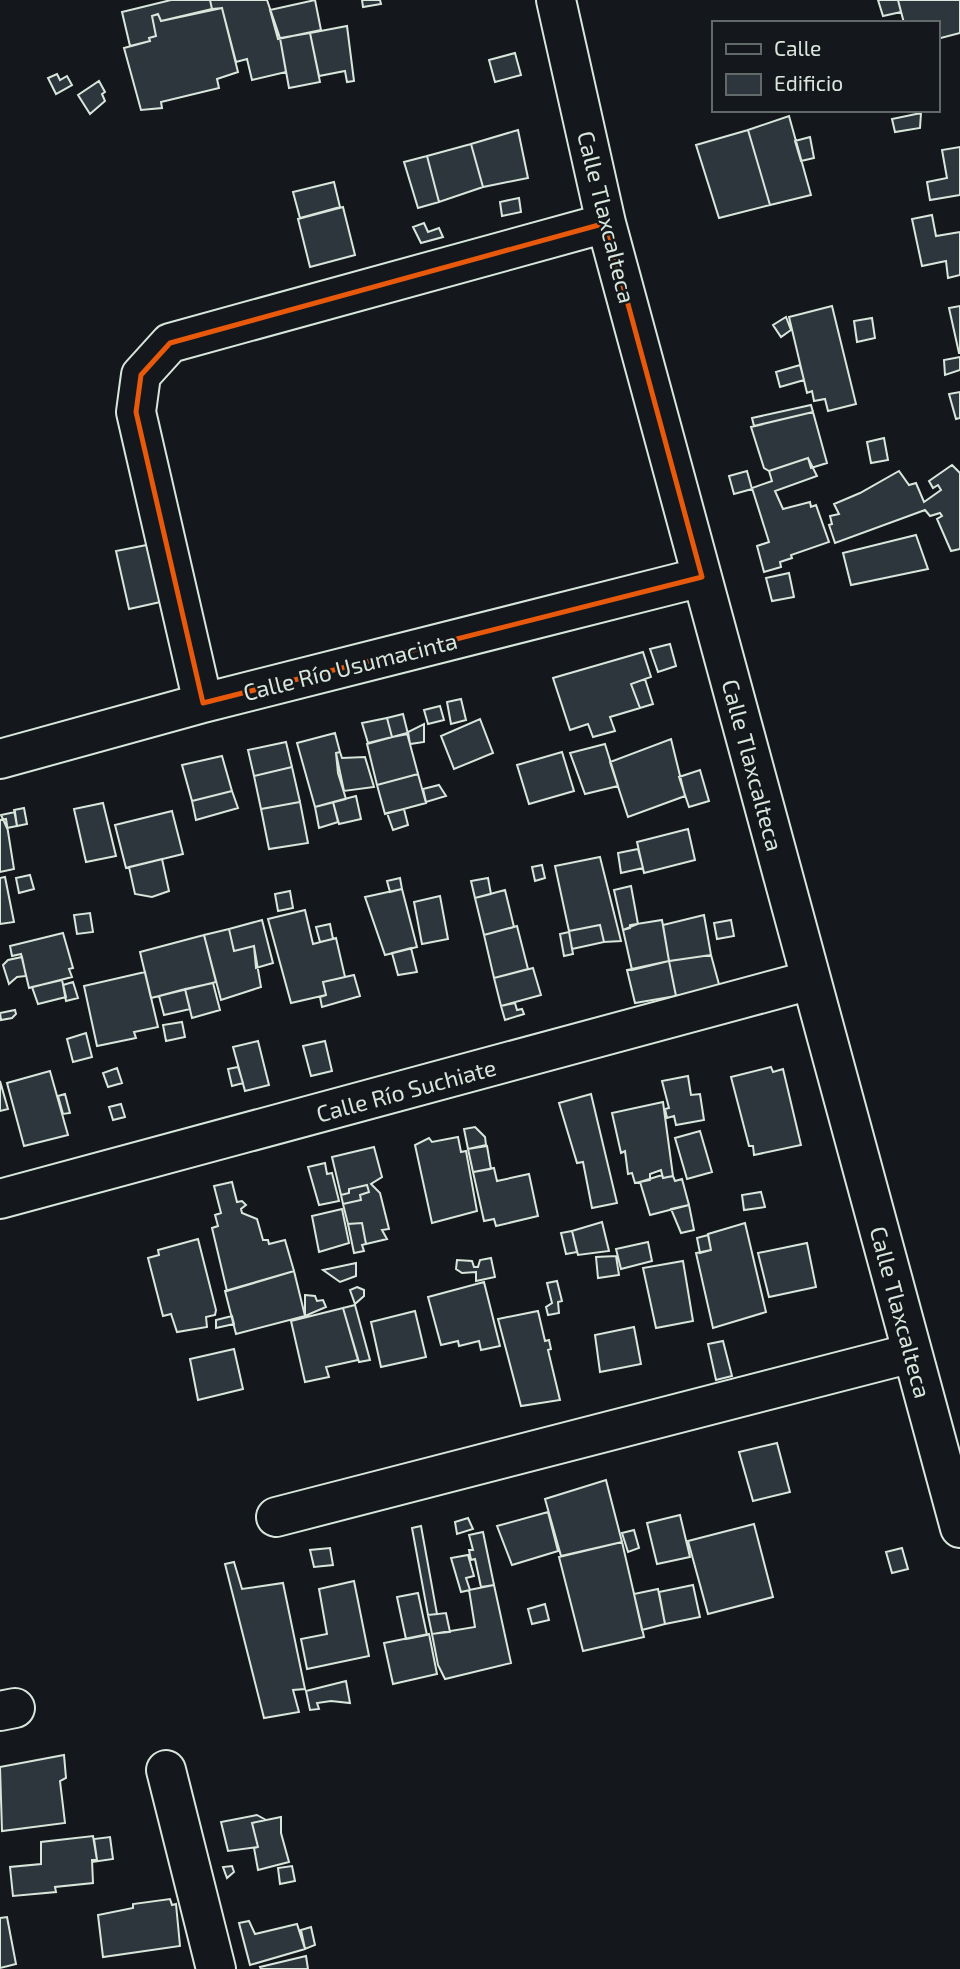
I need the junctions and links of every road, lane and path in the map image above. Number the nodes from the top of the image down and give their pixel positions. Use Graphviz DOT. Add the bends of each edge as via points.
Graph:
graph roads {
  1 [pos="556,0"];
  2 [pos="606,223"];
  3 [pos="702,577"];
  4 [pos="203,703"];
  5 [pos="0,759"];
  6 [pos="811,981"];
  7 [pos="0,1199"];
  8 [pos="912,1353"];
  9 [pos="276,1517"];
  10 [pos="960,1528"];
  11 [pos="166,1770"];
  12 [pos="216,1969"];
  1 -- 2 [label="street, Calle Tlaxcalteca"];
  2 -- 3 [label="street, Calle Tlaxcalteca"];
  2 -- 4 [label="street" via="170,344 141,375 135,412"];
  3 -- 4 [label="street, Calle Río Usumacinta"];
  3 -- 6 [label="street, Calle Tlaxcalteca"];
  4 -- 5 [label="street, Calle Río Usumacinta"];
  6 -- 7 [label="street, Calle Río Suchiate"];
  6 -- 8 [label="street, Calle Tlaxcalteca"];
  8 -- 9 [label="street"];
  8 -- 10 [label="street, Calle Tlaxcalteca"];
  11 -- 12 [label="street"];
}
